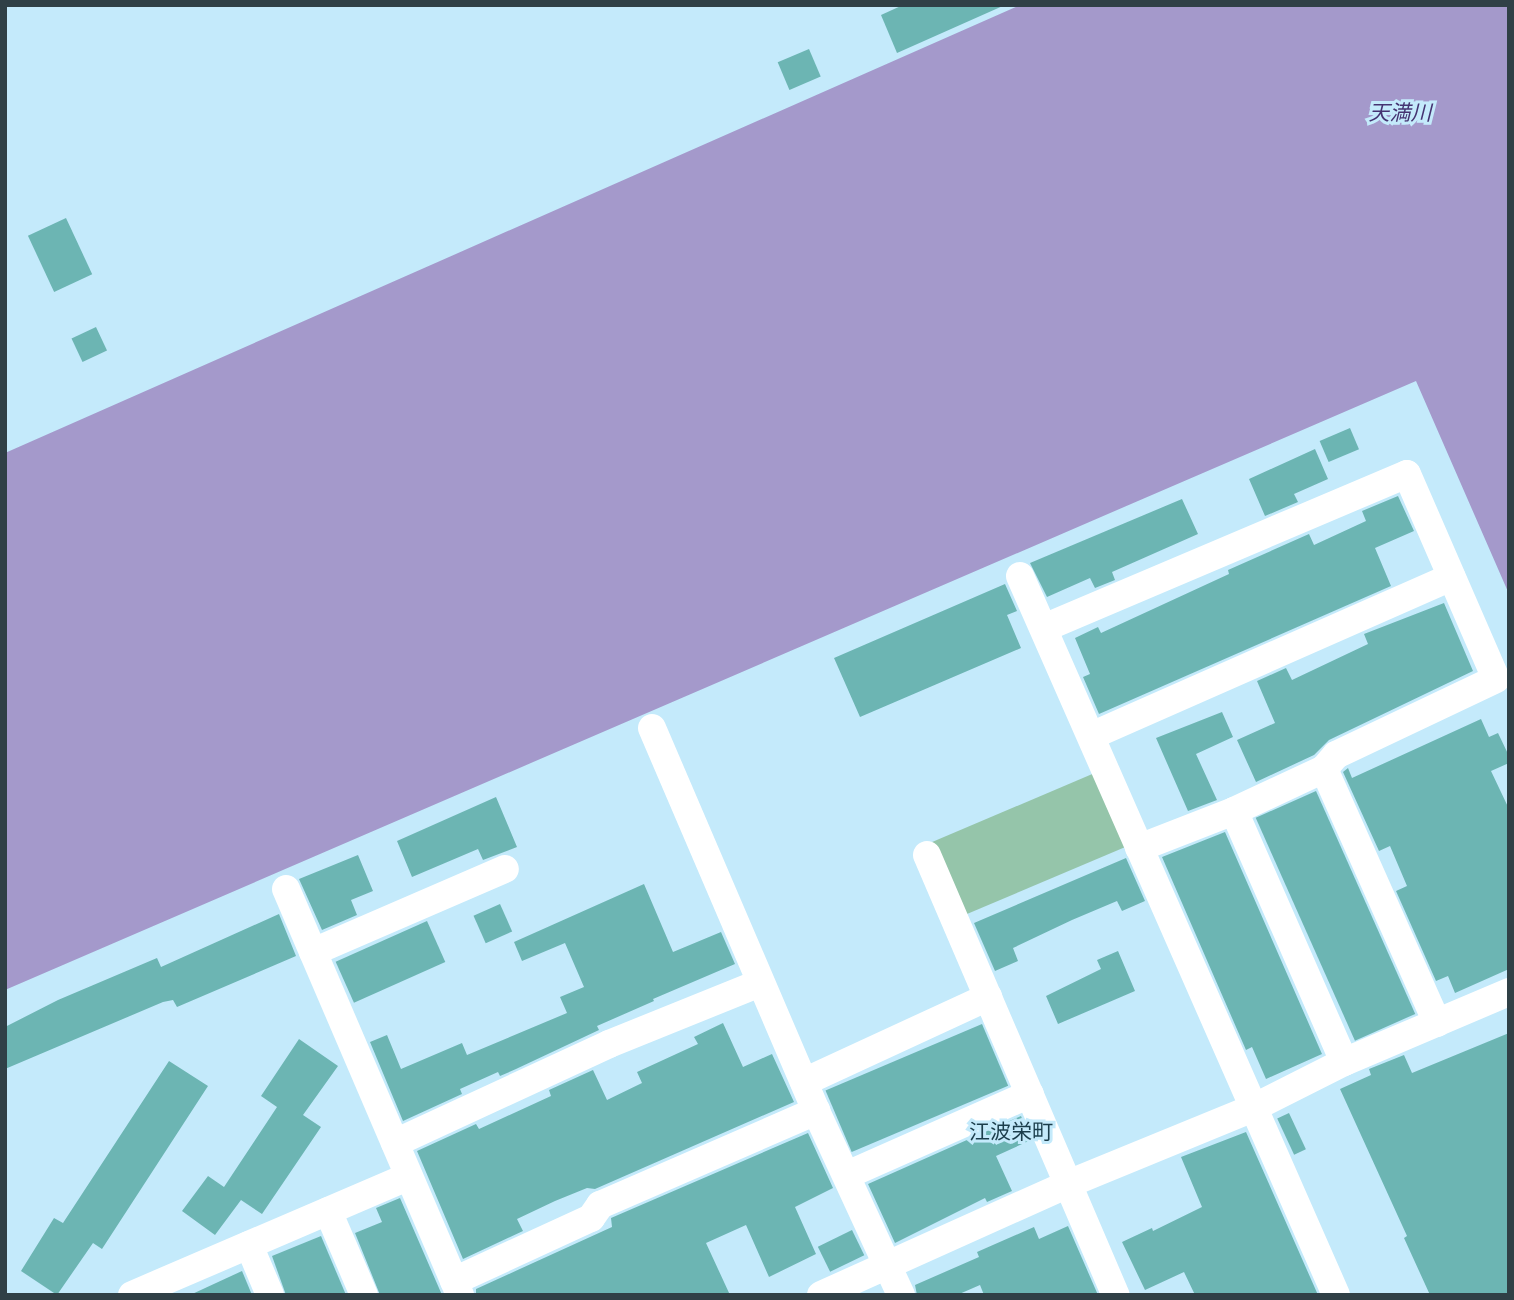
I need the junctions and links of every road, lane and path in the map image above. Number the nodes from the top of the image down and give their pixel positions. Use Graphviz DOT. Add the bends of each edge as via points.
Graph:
graph roads {
  1 [pos="1020,576"];
  2 [pos="1451,577"];
  3 [pos="1044,628"];
  4 [pos="652,728"];
  5 [pos="1091,736"];
  6 [pos="1324,769"];
  7 [pos="1234,811"];
  8 [pos="1139,848"];
  9 [pos="928,855"];
  10 [pos="505,869"];
  11 [pos="286,890"];
  12 [pos="313,952"];
  13 [pos="760,983"];
  14 [pos="1509,992"];
  15 [pos="988,997"];
  16 [pos="1437,1023"];
  17 [pos="1344,1062"];
  18 [pos="804,1082"];
  19 [pos="1030,1094"];
  20 [pos="1253,1108"];
  21 [pos="816,1111"];
  22 [pos="395,1143"];
  23 [pos="848,1175"];
  24 [pos="409,1176"];
  25 [pos="1068,1184"];
  26 [pos="328,1211"];
  27 [pos="249,1245"];
  28 [pos="888,1265"];
  29 [pos="171,1287"];
  30 [pos="457,1288"];
  31 [pos="132,1295"];
  32 [pos="270,1295"];
  33 [pos="364,1295"];
  34 [pos="821,1295"];
  35 [pos="901,1295"];
  36 [pos="1116,1295"];
  37 [pos="1336,1295"];
  1 -- 3 [label="street"];
  2 -- 3 [label="street" via="1408,474"];
  2 -- 5 [label="street"];
  2 -- 6 [label="street" via="1496,679 1336,755"];
  3 -- 5 [label="street"];
  4 -- 13 [label="street"];
  5 -- 8 [label="street"];
  6 -- 7 [label="street"];
  6 -- 16 [label="street"];
  7 -- 8 [label="street"];
  7 -- 17 [label="street"];
  8 -- 20 [label="street"];
  9 -- 15 [label="street"];
  10 -- 12 [label="street"];
  11 -- 12 [label="street"];
  12 -- 22 [label="street"];
  13 -- 18 [label="street"];
  13 -- 22 [label="street" via="609,1044"];
  14 -- 16 [label="street"];
  15 -- 18 [label="street"];
  15 -- 19 [label="street"];
  16 -- 17 [label="street"];
  17 -- 20 [label="street"];
  18 -- 21 [label="street"];
  19 -- 23 [label="street"];
  19 -- 25 [label="street"];
  20 -- 25 [label="street"];
  20 -- 37 [label="street"];
  21 -- 23 [label="street"];
  21 -- 30 [label="street" via="600,1205 591,1218"];
  22 -- 24 [label="street"];
  23 -- 28 [label="street"];
  24 -- 26 [label="street"];
  24 -- 30 [label="street"];
  25 -- 28 [label="street"];
  25 -- 36 [label="street"];
  26 -- 27 [label="street"];
  26 -- 33 [label="street"];
  27 -- 29 [label="street"];
  27 -- 32 [label="street"];
  28 -- 34 [label="street"];
  28 -- 35 [label="street"];
  29 -- 31 [label="street"];
}
